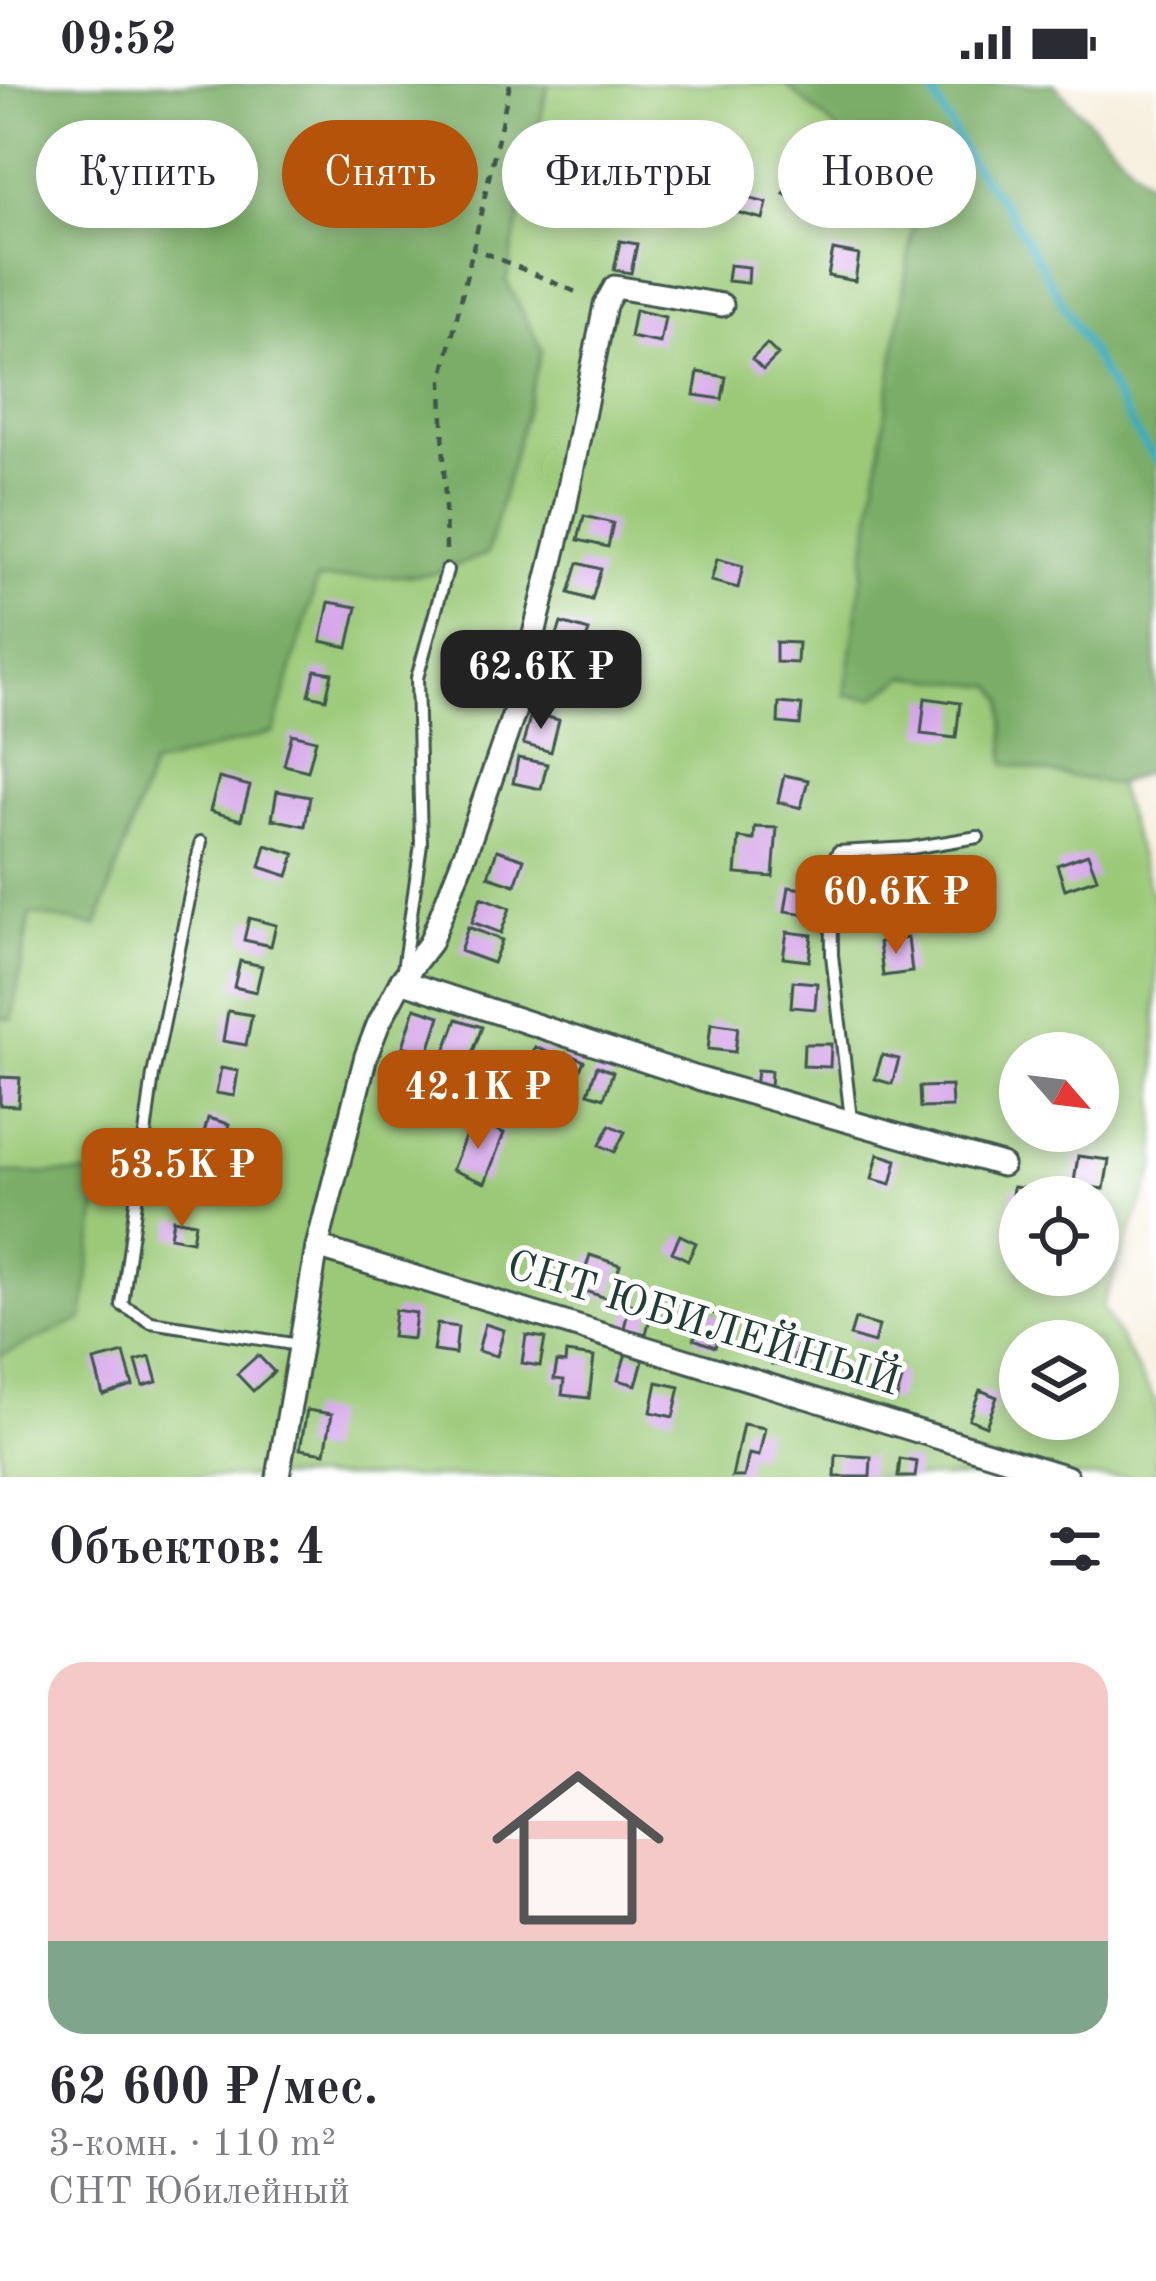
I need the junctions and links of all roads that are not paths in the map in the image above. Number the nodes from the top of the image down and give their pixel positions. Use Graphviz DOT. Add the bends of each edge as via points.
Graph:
graph roads {
  1 [pos="722,304"];
  2 [pos="447,570"];
  3 [pos="978,837"];
  4 [pos="201,842"];
  5 [pos="401,981"];
  6 [pos="851,1122"];
  7 [pos="1002,1165"];
  8 [pos="317,1247"];
  9 [pos="299,1345"];
  10 [pos="278,1477"];
  11 [pos="1067,1477"];
  1 -- 5 [label="street" via="616,287 605,305 516,707 430,944"];
  2 -- 5 [label="lane" via="417,678 421,844"];
  3 -- 6 [label="lane" via="838,853 831,866 832,956"];
  4 -- 9 [label="lane" via="153,1075 122,1305 152,1322"];
  5 -- 6 [label="street"];
  5 -- 8 [label="street" via="366,1056"];
  6 -- 7 [label="street"];
  8 -- 9 [label="street"];
  8 -- 11 [label="street, СНТ ЮБИЛЕЙНЫЙ"];
  9 -- 10 [label="street"];
}
